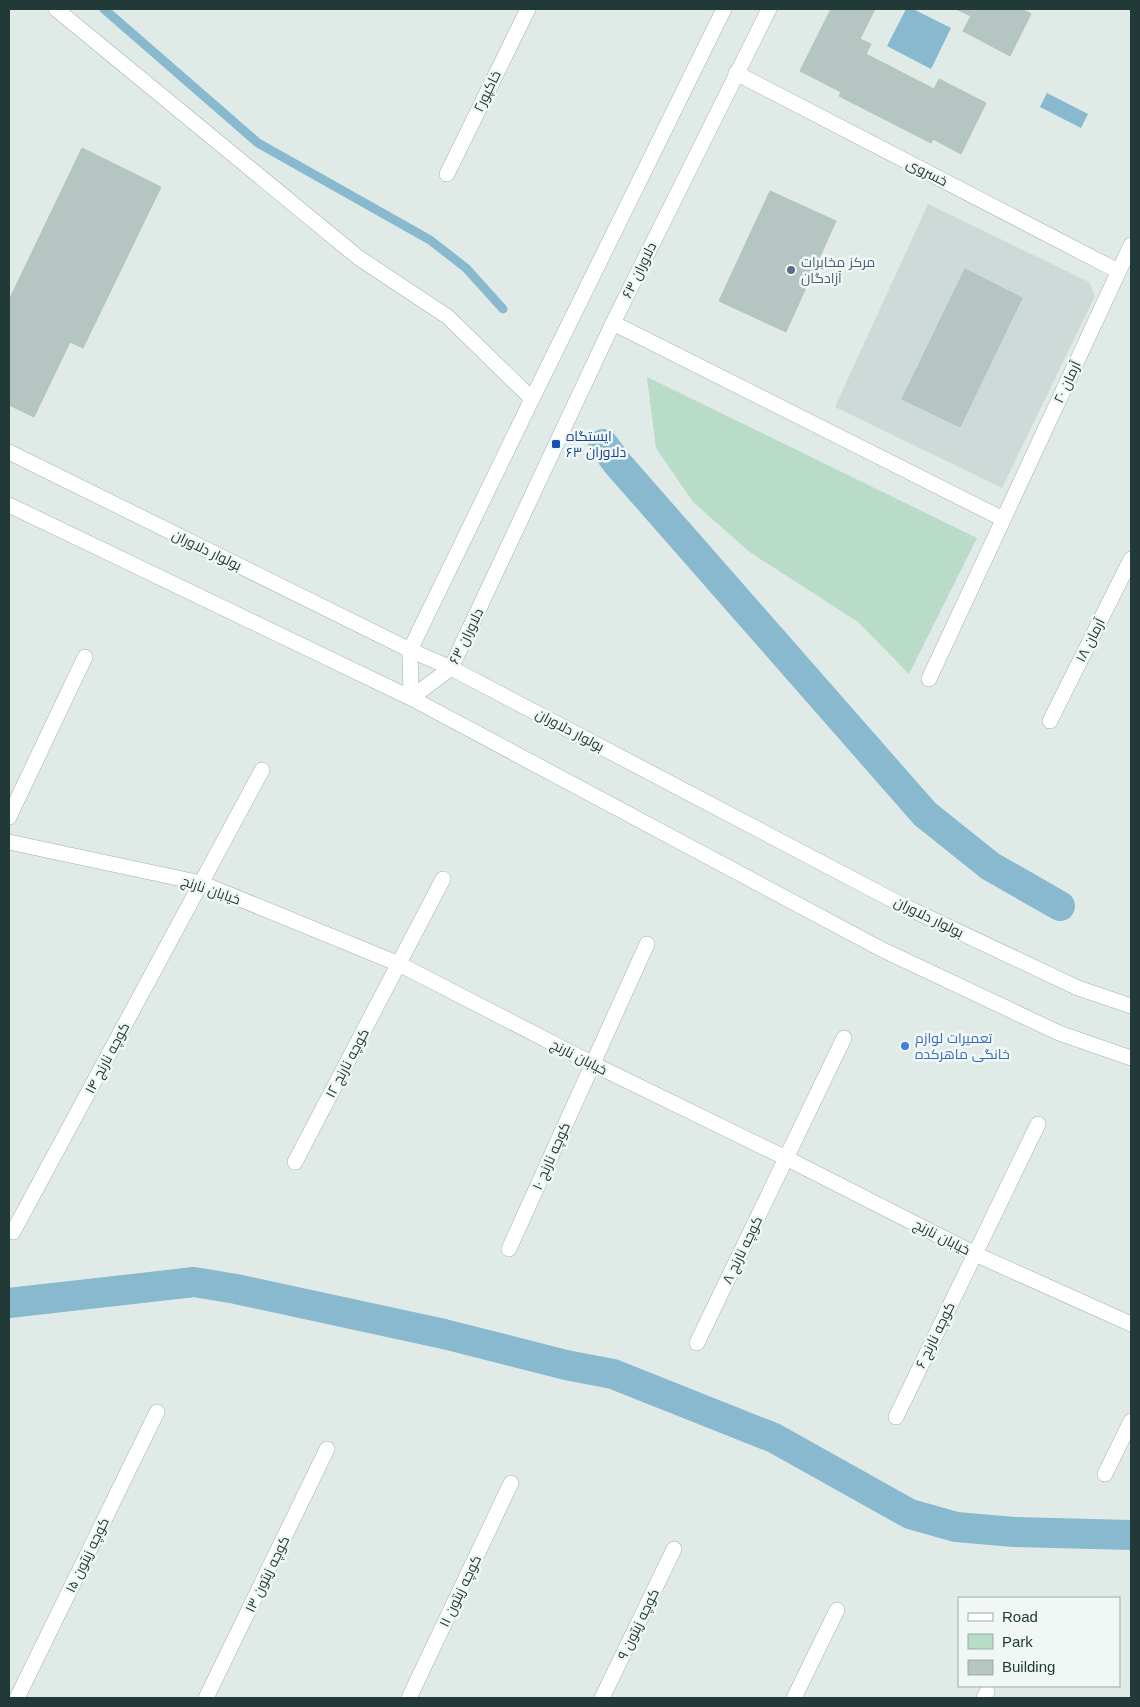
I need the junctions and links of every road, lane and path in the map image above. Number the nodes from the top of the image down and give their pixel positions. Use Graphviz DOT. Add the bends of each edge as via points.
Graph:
graph roads {
  1 [pos="56,9"];
  2 [pos="528,9"];
  3 [pos="724,9"];
  4 [pos="769,9"];
  5 [pos="736,73"];
  6 [pos="447,174"];
  7 [pos="1131,244"];
  8 [pos="1118,271"];
  9 [pos="613,323"];
  10 [pos="532,399"];
  11 [pos="9,452"];
  12 [pos="9,505"];
  13 [pos="1003,519"];
  14 [pos="1131,558"];
  15 [pos="410,650"];
  16 [pos="85,657"];
  17 [pos="451,668"];
  18 [pos="929,679"];
  19 [pos="411,698"];
  20 [pos="1050,721"];
  21 [pos="262,770"];
  22 [pos="9,817"];
  23 [pos="9,842"];
  24 [pos="443,879"];
  25 [pos="201,883"];
  26 [pos="647,944"];
  27 [pos="399,964"];
  28 [pos="1131,1006"];
  29 [pos="844,1038"];
  30 [pos="1131,1058"];
  31 [pos="593,1064"];
  32 [pos="1038,1124"];
  33 [pos="786,1158"];
  34 [pos="294,1162"];
  35 [pos="13,1232"];
  36 [pos="509,1249"];
  37 [pos="974,1254"];
  38 [pos="1131,1324"];
  39 [pos="697,1343"];
  40 [pos="157,1412"];
  41 [pos="896,1417"];
  42 [pos="1131,1421"];
  43 [pos="327,1449"];
  44 [pos="1105,1474"];
  45 [pos="511,1483"];
  46 [pos="674,1549"];
  47 [pos="838,1610"];
  48 [pos="16,1698"];
  49 [pos="206,1698"];
  50 [pos="409,1698"];
  51 [pos="602,1698"];
  52 [pos="794,1698"];
  1 -- 10 [label="street" via="360,258 448,317"];
  2 -- 6 [label="street, خاکپور۲"];
  3 -- 10 [label="street"];
  4 -- 5 [label="street, دلاوران ۶۳"];
  5 -- 8 [label="street, خسروی"];
  5 -- 9 [label="street, دلاوران ۶۳"];
  7 -- 8 [label="street, آرمان ۲۰"];
  8 -- 13 [label="street, آرمان ۲۰"];
  9 -- 13 [label="street"];
  9 -- 17 [label="street, دلاوران ۶۳"];
  10 -- 15 [label="street"];
  11 -- 15 [label="street, بولوار دلاوران"];
  12 -- 19 [label="street"];
  13 -- 18 [label="street, آرمان ۲۰"];
  14 -- 20 [label="street, آرمان ۱۸"];
  15 -- 17 [label="street, بولوار دلاوران"];
  15 -- 19 [label="street"];
  16 -- 22 [label="street"];
  17 -- 19 [label="street, دلاوران ۶۳"];
  17 -- 28 [label="street, بولوار دلاوران" via="902,905 1078,988"];
  19 -- 30 [label="street" via="881,949 1059,1033"];
  21 -- 25 [label="street, کوچه نارنج ۱۴"];
  23 -- 25 [label="street, خیابان نارنج"];
  24 -- 27 [label="street, کوچه نارنج ۱۲"];
  25 -- 27 [label="street, خیابان نارنج"];
  25 -- 35 [label="street, کوچه نارنج ۱۴"];
  26 -- 31 [label="street, کوچه نارنج ۱۰"];
  27 -- 31 [label="street, خیابان نارنج"];
  27 -- 34 [label="street, کوچه نارنج ۱۲"];
  29 -- 33 [label="street, کوچه نارنج ۸"];
  31 -- 33 [label="street, خیابان نارنج"];
  31 -- 36 [label="street, کوچه نارنج ۱۰"];
  32 -- 37 [label="street, کوچه نارنج ۶"];
  33 -- 37 [label="street, خیابان نارنج"];
  33 -- 39 [label="street, کوچه نارنج ۸"];
  37 -- 38 [label="street, خیابان نارنج"];
  37 -- 41 [label="street, کوچه نارنج ۶"];
  40 -- 48 [label="street, کوچه زیتون ۱۵"];
  42 -- 44 [label="street"];
  43 -- 49 [label="street, کوچه زیتون ۱۳"];
  45 -- 50 [label="street, کوچه زیتون ۱۱"];
  46 -- 51 [label="street, کوچه زیتون ۹"];
  47 -- 52 [label="street"];
}
